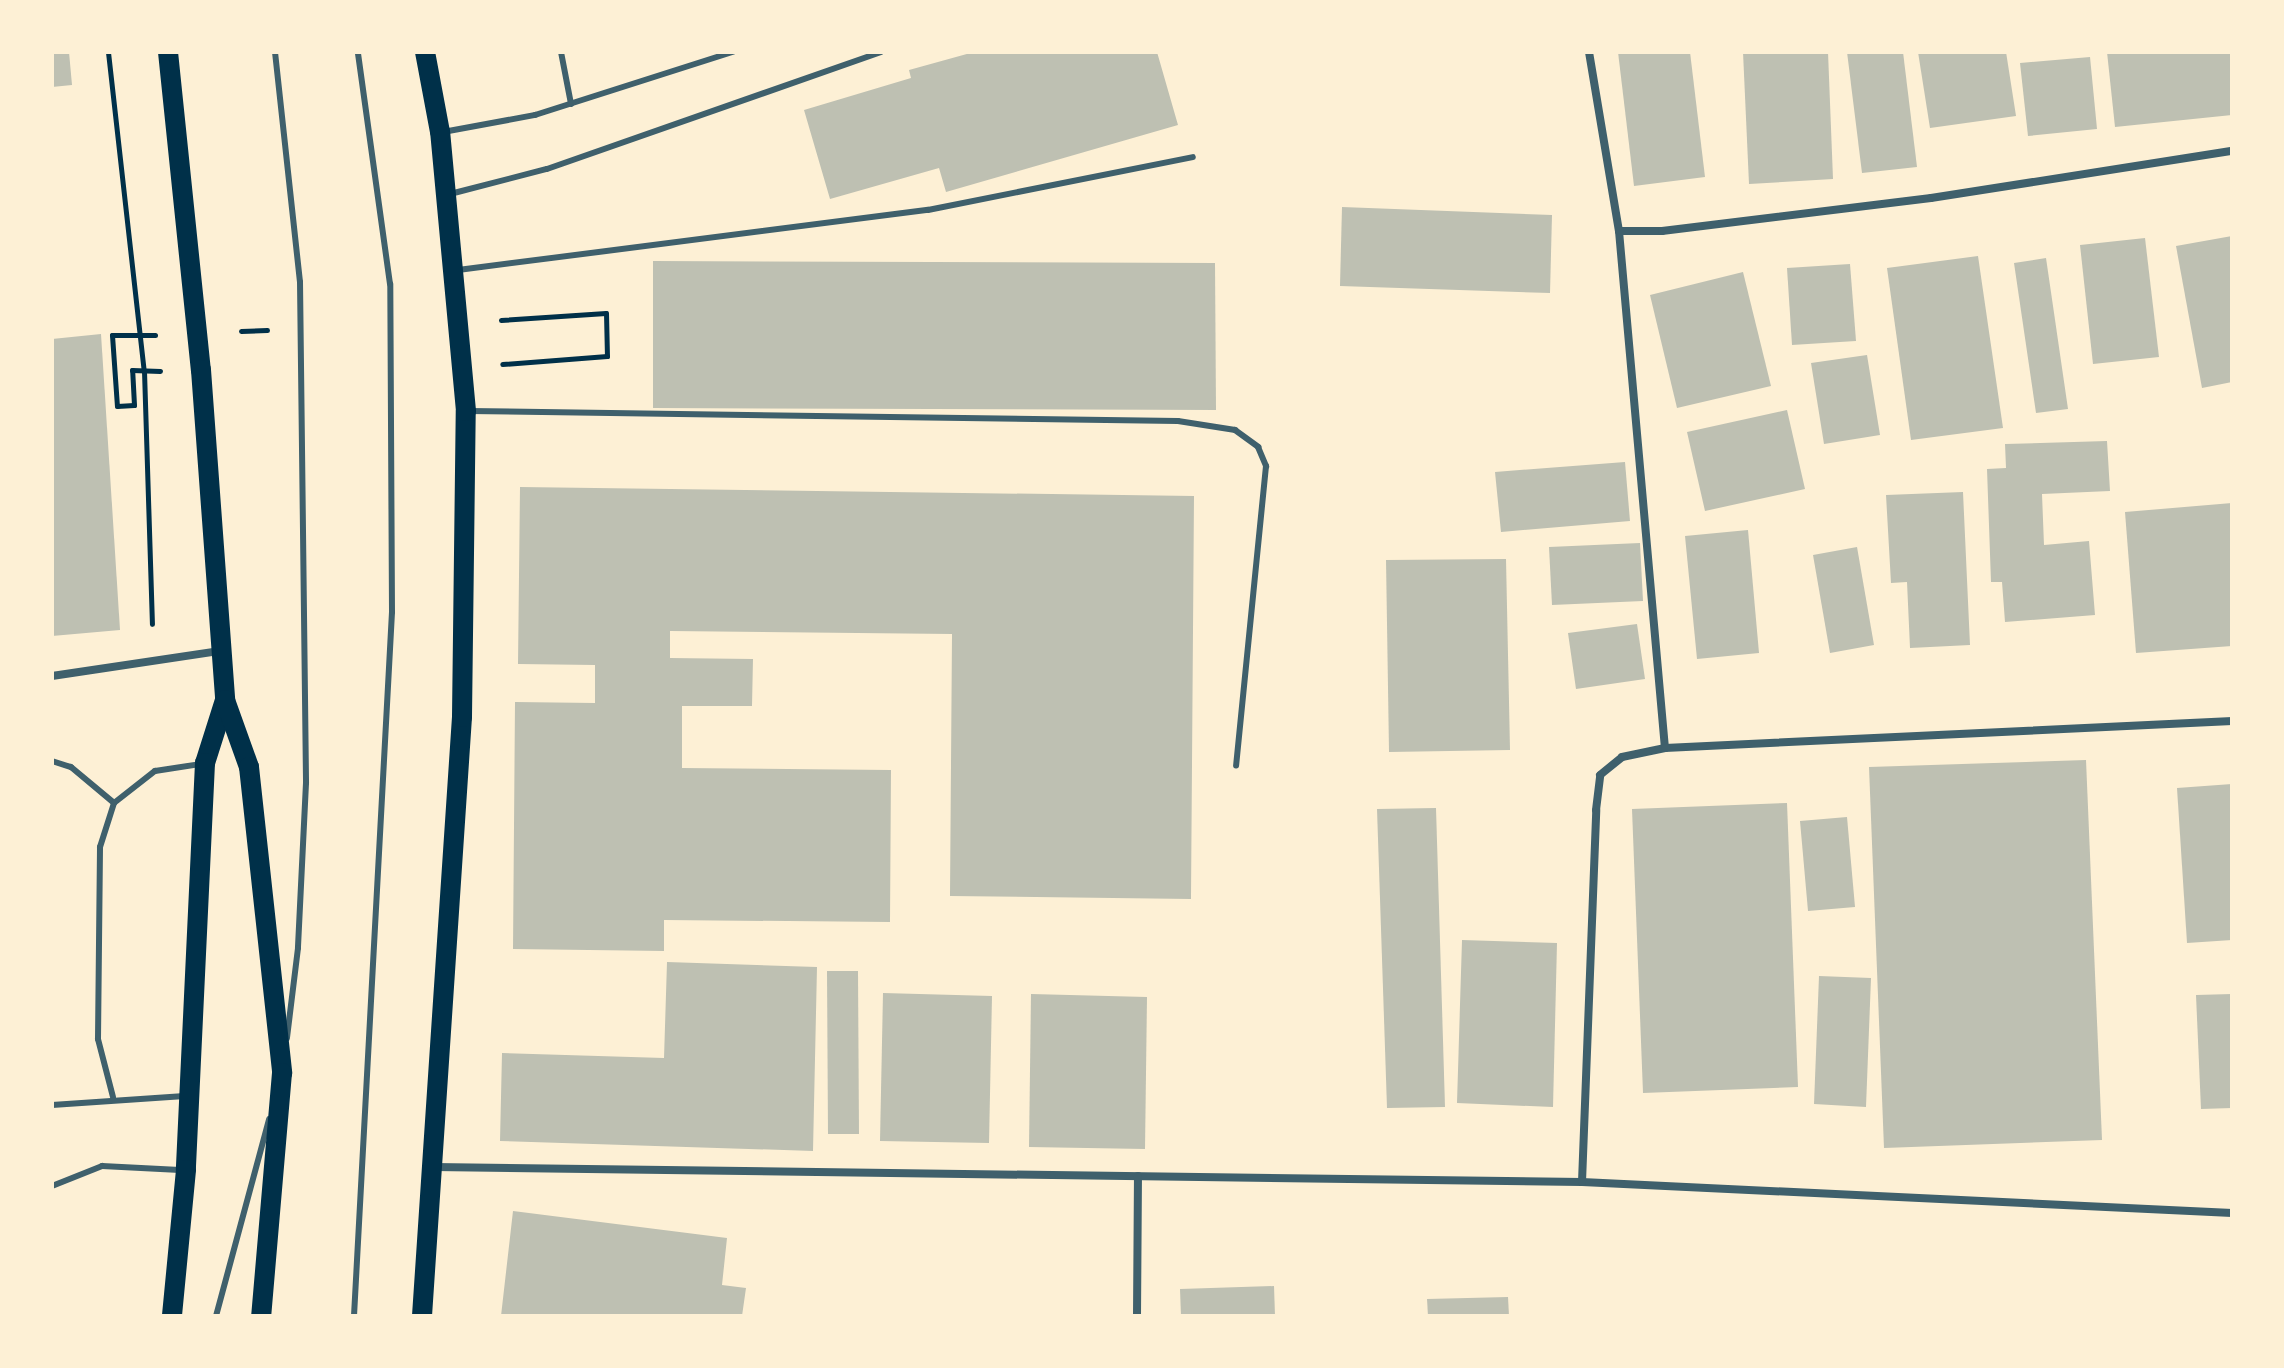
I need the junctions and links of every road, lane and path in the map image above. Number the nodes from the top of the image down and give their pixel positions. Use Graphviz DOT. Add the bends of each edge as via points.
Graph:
graph roads {
  1 [pos="108,52"];
  2 [pos="168,52"];
  3 [pos="275,52"];
  4 [pos="358,52"];
  5 [pos="425,52"];
  6 [pos="561,52"];
  7 [pos="733,52"];
  8 [pos="881,52"];
  9 [pos="1589,52"];
  10 [pos="571,104"];
  11 [pos="440,132"];
  12 [pos="2232,151"];
  13 [pos="1193,157"];
  14 [pos="446,195"];
  15 [pos="1619,231"];
  16 [pos="455,270"];
  17 [pos="489,320"];
  18 [pos="274,330"];
  19 [pos="227,332"];
  20 [pos="166,335"];
  21 [pos="463,367"];
  22 [pos="132,370"];
  23 [pos="466,411"];
  24 [pos="224,651"];
  25 [pos="153,661"];
  26 [pos="52,676"];
  27 [pos="225,700"];
  28 [pos="2232,721"];
  29 [pos="1665,748"];
  30 [pos="52,761"];
  31 [pos="205,763"];
  32 [pos="1236,765"];
  33 [pos="114,803"];
  34 [pos="282,1073"];
  35 [pos="189,1096"];
  36 [pos="113,1097"];
  37 [pos="52,1105"];
  38 [pos="434,1167"];
  39 [pos="186,1170"];
  40 [pos="1138,1176"];
  41 [pos="1582,1182"];
  42 [pos="52,1186"];
  43 [pos="2232,1213"];
  44 [pos="172,1316"];
  45 [pos="216,1316"];
  46 [pos="261,1316"];
  47 [pos="354,1316"];
  48 [pos="422,1316"];
  49 [pos="1137,1316"];
  1 -- 25 [label="path" via="144,371"];
  2 -- 24 [label="main road"];
  3 -- 34 [label="lane" via="300,282 306,783 298,948"];
  4 -- 47 [label="lane" via="390,284 392,612"];
  5 -- 11 [label="main road"];
  6 -- 10 [label="lane"];
  7 -- 10 [label="lane"];
  8 -- 14 [label="lane" via="547,169"];
  9 -- 15 [label="street"];
  10 -- 11 [label="lane"];
  11 -- 14 [label="main road"];
  12 -- 15 [label="street" via="1931,198 1662,231"];
  13 -- 16 [label="lane" via="928,210"];
  14 -- 16 [label="main road"];
  15 -- 29 [label="street"];
  16 -- 21 [label="main road"];
  17 -- 21 [label="path" via="606,313 607,356"];
  18 -- 19 [label="path"];
  20 -- 22 [label="path" via="112,335 117,406 134,405"];
  21 -- 23 [label="main road"];
  23 -- 32 [label="lane" via="1178,421 1235,430 1258,447 1266,466"];
  23 -- 38 [label="main road" via="462,717"];
  24 -- 25 [label="street"];
  24 -- 27 [label="main road"];
  25 -- 26 [label="street"];
  27 -- 31 [label="main road"];
  27 -- 34 [label="main road" via="249,767"];
  28 -- 29 [label="street"];
  29 -- 41 [label="street" via="1622,757 1600,775"];
  30 -- 33 [label="lane" via="71,767"];
  31 -- 33 [label="lane" via="155,771"];
  31 -- 35 [label="main road"];
  33 -- 36 [label="lane" via="100,847 98,1039"];
  34 -- 45 [label="lane"];
  34 -- 46 [label="main road"];
  35 -- 36 [label="lane"];
  35 -- 39 [label="main road"];
  36 -- 37 [label="lane"];
  38 -- 40 [label="street"];
  38 -- 48 [label="main road"];
  39 -- 42 [label="lane" via="102,1166"];
  39 -- 44 [label="main road"];
  40 -- 41 [label="street"];
  40 -- 49 [label="street"];
  41 -- 43 [label="street"];
}
